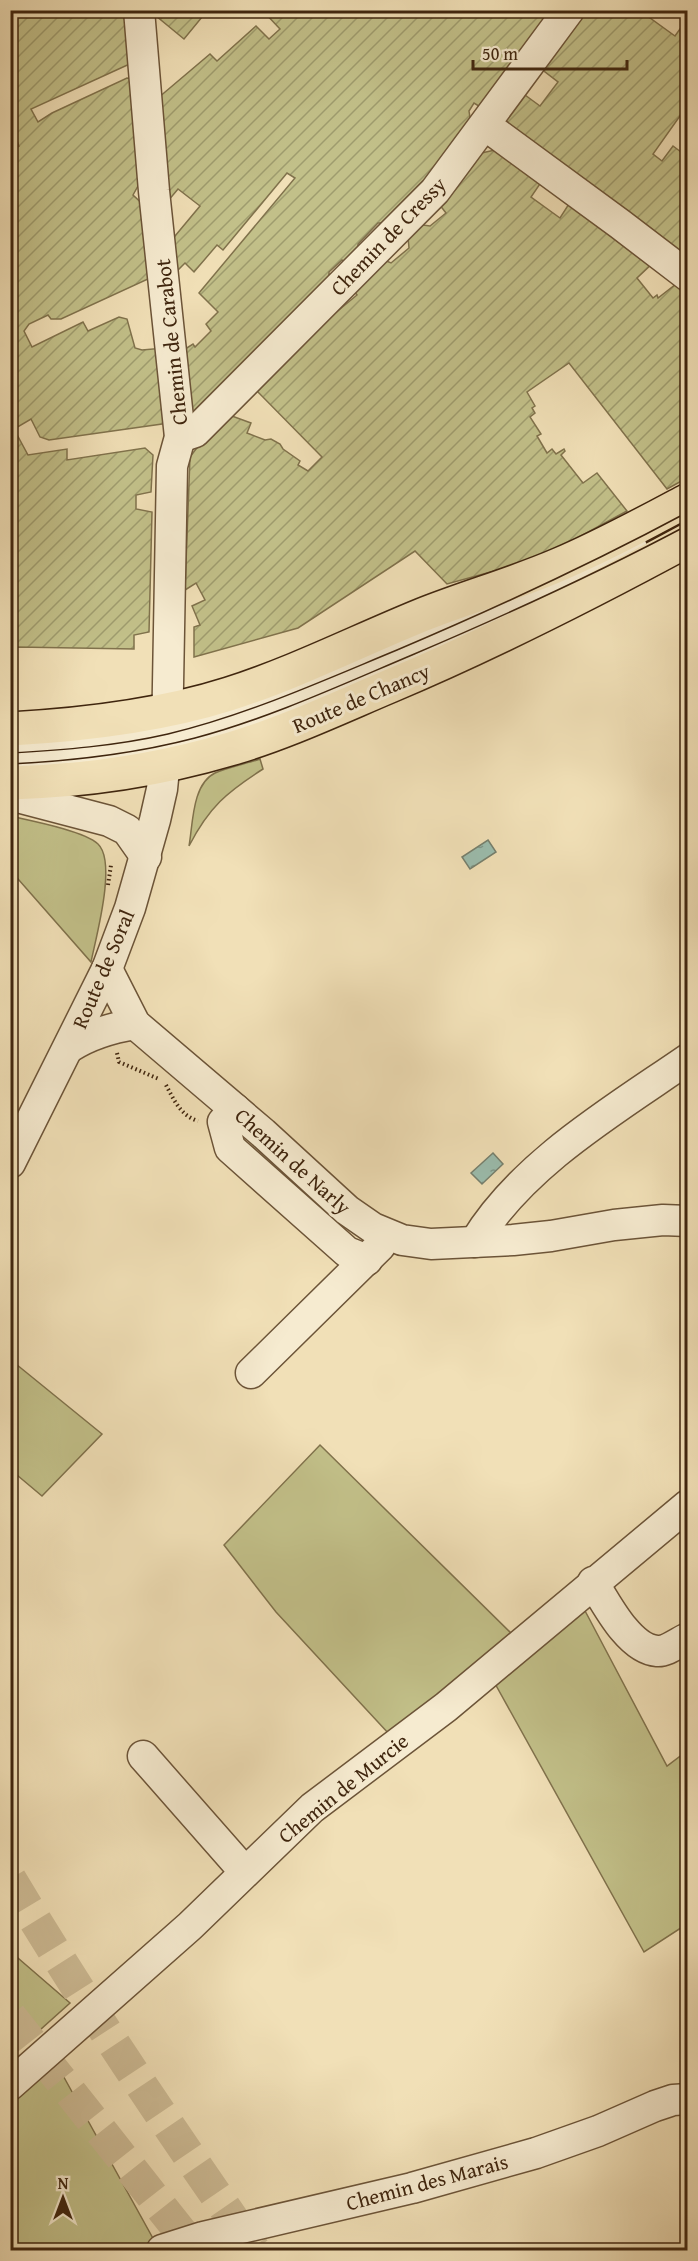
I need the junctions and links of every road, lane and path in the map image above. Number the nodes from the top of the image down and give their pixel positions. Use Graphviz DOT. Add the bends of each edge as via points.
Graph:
graph roads {
  1 [pos="139,10"];
  2 [pos="569,10"];
  3 [pos="485,125"];
  4 [pos="687,276"];
  5 [pos="180,437"];
  6 [pos="687,500"];
  7 [pos="687,518"];
  8 [pos="687,540"];
  9 [pos="10,729"];
  10 [pos="167,738"];
  11 [pos="10,758"];
  12 [pos="10,783"];
  13 [pos="10,795"];
  14 [pos="146,857"];
  15 [pos="107,969"];
  16 [pos="125,1034"];
  17 [pos="70,1047"];
  18 [pos="687,1059"];
  19 [pos="229,1115"];
  20 [pos="10,1163"];
  21 [pos="687,1221"];
  22 [pos="390,1235"];
  23 [pos="475,1242"];
  24 [pos="367,1260"];
  25 [pos="251,1373"];
  26 [pos="687,1506"];
  27 [pos="593,1582"];
  28 [pos="687,1638"];
  29 [pos="143,1756"];
  30 [pos="245,1872"];
  31 [pos="10,2085"];
  32 [pos="687,2099"];
  33 [pos="162,2250"];
  1 -- 5 [label="street, Chemin de Carabot"];
  2 -- 3 [label="street, Chemin de Cressy"];
  3 -- 4 [label="street"];
  3 -- 5 [label="street, Chemin de Cressy" via="435,191 195,432"];
  5 -- 10 [label="street, Chemin de Carabot" via="172,466"];
  6 -- 10 [label="main road, Route de Chancy" via="557,566 210,700"];
  7 -- 10 [label="street" via="595,567 436,639 263,711"];
  8 -- 10 [label="main road, Route de Chancy" via="439,665 260,739 231,749"];
  9 -- 10 [label="main road, Route de Chancy" via="95,721"];
  10 -- 11 [label="street" via="110,750"];
  10 -- 12 [label="main road, Route de Chancy" via="88,777"];
  10 -- 14 [label="street, Route de Soral" via="162,789"];
  13 -- 14 [label="street" via="118,825 127,830"];
  14 -- 15 [label="street, Route de Soral"];
  15 -- 16 [label="street, Chemin de Narly"];
  15 -- 17 [label="street, Route de Soral"];
  16 -- 17 [label="street" via="111,1028 86,1036"];
  16 -- 19 [label="street, Chemin de Narly"];
  16 -- 19 [label="path" via="119,1062 164,1081 178,1108 203,1122"];
  17 -- 20 [label="street, Route de Soral"];
  18 -- 23 [label="street" via="557,1153 516,1190"];
  19 -- 22 [label="street, Chemin de Narly" via="347,1210"];
  19 -- 24 [label="street" via="230,1148 347,1252"];
  21 -- 23 [label="street, Chemin de Narly" via="644,1222"];
  22 -- 23 [label="street, Chemin de Narly" via="417,1243"];
  22 -- 24 [label="street"];
  24 -- 25 [label="street"];
  26 -- 27 [label="street, Chemin de Murcie"];
  27 -- 28 [label="street" via="628,1635 642,1645 657,1651"];
  27 -- 30 [label="street, Chemin de Murcie" via="446,1707 312,1808"];
  29 -- 30 [label="street"];
  30 -- 31 [label="street, Chemin de Murcie" via="190,1926"];
  32 -- 33 [label="street, Chemin des Marais" via="655,2106 536,2153"];
}
